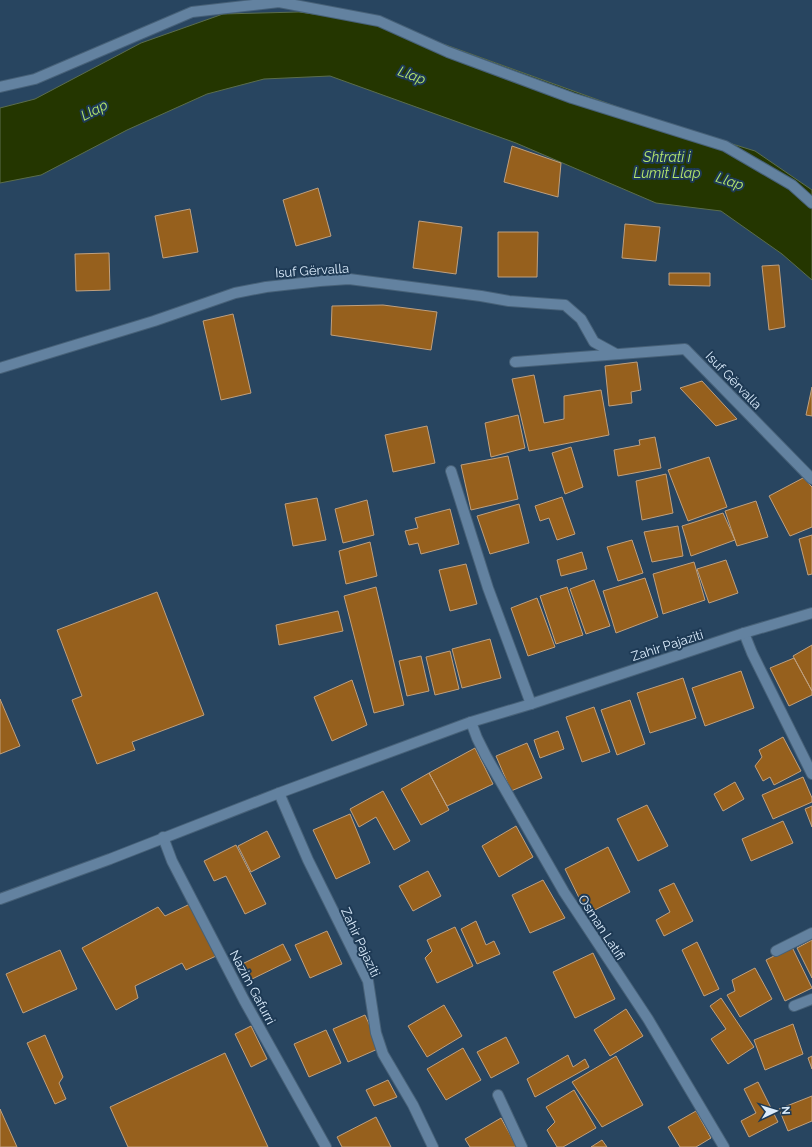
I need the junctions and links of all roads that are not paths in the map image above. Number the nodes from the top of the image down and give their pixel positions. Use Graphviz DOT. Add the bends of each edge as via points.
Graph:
graph roads {
  1 [pos="0,87"];
  2 [pos="812,203"];
  3 [pos="616,354"];
  4 [pos="515,362"];
  5 [pos="0,368"];
  6 [pos="451,471"];
  7 [pos="812,479"];
  8 [pos="812,613"];
  9 [pos="744,633"];
  10 [pos="531,704"];
  11 [pos="471,722"];
  12 [pos="812,774"];
  13 [pos="279,793"];
  14 [pos="163,837"];
  15 [pos="0,899"];
  16 [pos="812,933"];
  17 [pos="776,951"];
  18 [pos="812,999"];
  19 [pos="794,1006"];
  20 [pos="498,1095"];
  21 [pos="719,1145"];
  22 [pos="326,1147"];
  23 [pos="433,1147"];
  24 [pos="522,1147"];
  1 -- 2 [label="street" via="34,79 192,12 279,2 380,21 448,52 565,95 724,146 792,185"];
  3 -- 4 [label="street, Isuf Gërvalla"];
  3 -- 5 [label="street, Isuf Gërvalla" via="594,342 581,319 565,305 509,301 349,279 266,287 235,293"];
  3 -- 7 [label="street, Isuf Gërvalla" via="685,349"];
  6 -- 10 [label="street" via="488,588"];
  8 -- 9 [label="street, Zahir Pajaziti"];
  9 -- 10 [label="street, Zahir Pajaziti"];
  9 -- 12 [label="street"];
  10 -- 11 [label="street, Zahir Pajaziti"];
  11 -- 13 [label="street, Zahir Pajaziti"];
  11 -- 21 [label="street, Osman Latifi" via="486,756 564,892 648,1019"];
  13 -- 14 [label="street, Zahir Pajaziti"];
  13 -- 23 [label="street, Zahir Pajaziti" via="308,860 368,981 376,1034 383,1054 413,1105"];
  14 -- 15 [label="street, Zahir Pajaziti"];
  14 -- 22 [label="street, Nazim Gafurri" via="172,861 244,1000"];
  16 -- 17 [label="street"];
  18 -- 19 [label="street"];
  20 -- 24 [label="street"];
}
